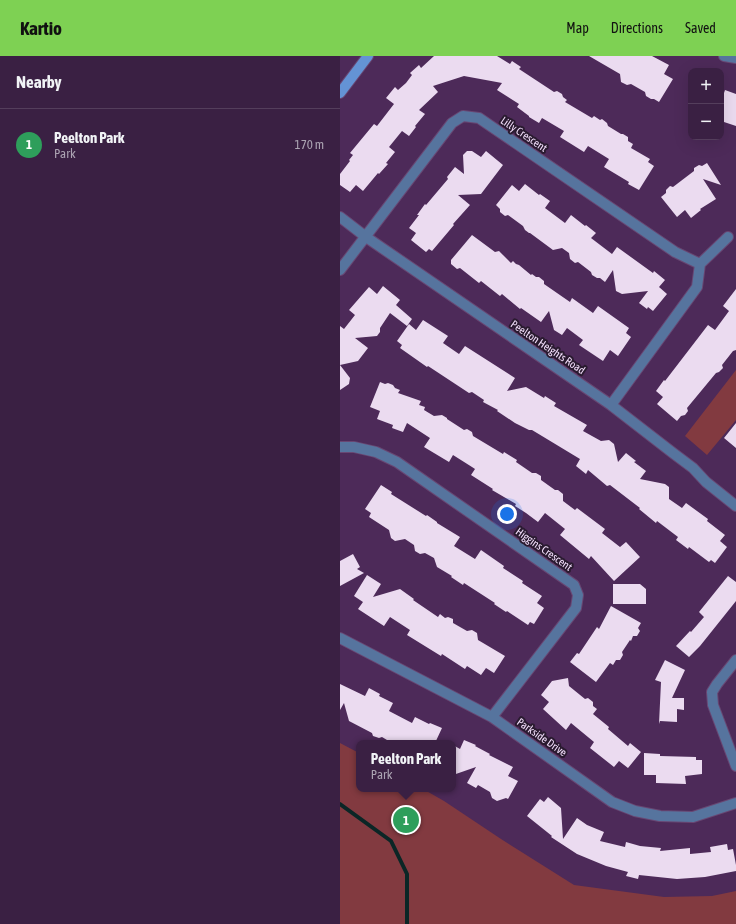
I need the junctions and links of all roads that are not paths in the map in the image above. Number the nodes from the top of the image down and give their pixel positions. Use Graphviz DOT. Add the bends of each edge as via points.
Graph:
graph roads {
  1 [pos="368,56"];
  2 [pos="724,56"];
  3 [pos="736,58"];
  4 [pos="340,93"];
  5 [pos="340,217"];
  6 [pos="366,237"];
  7 [pos="728,237"];
  8 [pos="700,264"];
  9 [pos="340,270"];
  10 [pos="611,405"];
  11 [pos="340,447"];
  12 [pos="736,506"];
  13 [pos="340,638"];
  14 [pos="736,660"];
  15 [pos="492,717"];
  16 [pos="736,766"];
  17 [pos="736,803"];
  1 -- 4 [label="street"];
  2 -- 3 [label="street"];
  5 -- 6 [label="street, Peelton Heights Road"];
  6 -- 8 [label="street, Lilly Crescent" via="452,123 463,116 479,118 675,252"];
  6 -- 9 [label="street"];
  6 -- 10 [label="street, Peelton Heights Road"];
  7 -- 8 [label="street"];
  8 -- 10 [label="street" via="697,287"];
  10 -- 12 [label="street, Peelton Heights Road" via="693,468"];
  11 -- 15 [label="street, Higgins Crescent" via="376,452 397,462 574,585 578,595 576,608"];
  13 -- 15 [label="street, Parkside Drive"];
  14 -- 16 [label="street" via="712,692 713,705"];
  15 -- 17 [label="street, Parkside Drive" via="612,802 635,811 660,816 693,817"];
}
